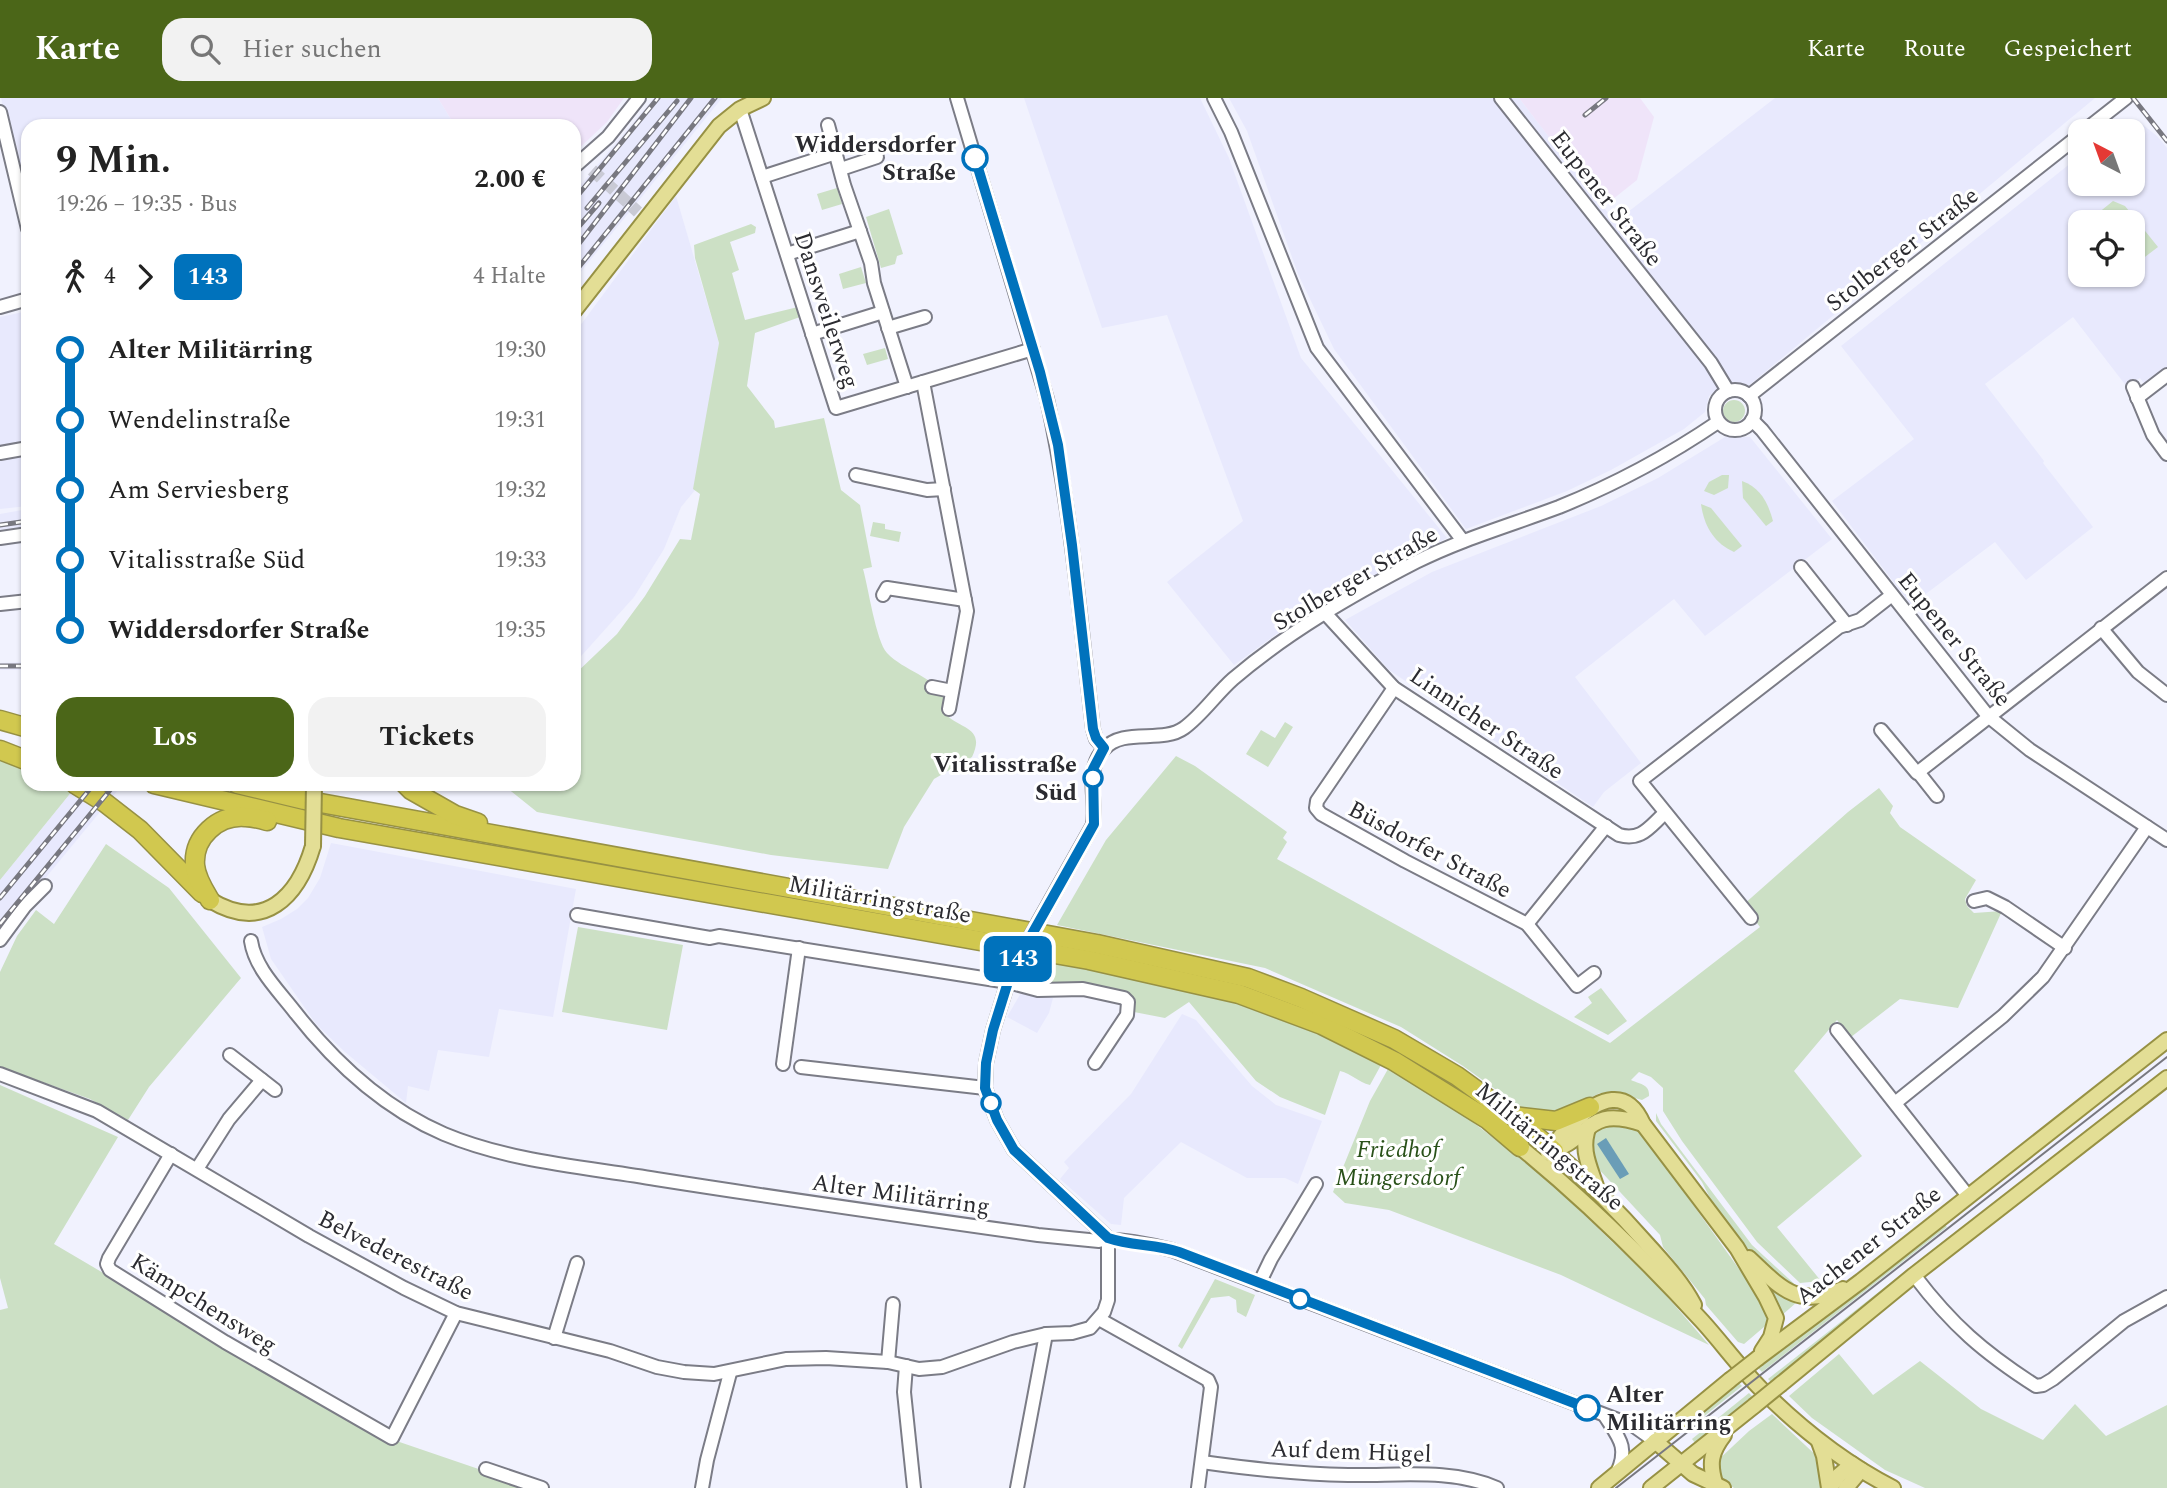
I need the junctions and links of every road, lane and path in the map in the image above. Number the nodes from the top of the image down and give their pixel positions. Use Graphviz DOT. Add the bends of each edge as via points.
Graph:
graph roads {
  1 [pos="639,98"];
  2 [pos="763,98"];
  3 [pos="957,98"];
  4 [pos="1213,98"];
  5 [pos="1502,98"];
  6 [pos="2126,98"];
  7 [pos="740,108"];
  8 [pos="0,112"];
  9 [pos="2100,119"];
  10 [pos="828,125"];
  11 [pos="2068,144"];
  12 [pos="836,153"];
  13 [pos="877,157"];
  14 [pos="583,166"];
  15 [pos="841,169"];
  16 [pos="762,177"];
  17 [pos="21,200"];
  18 [pos="860,231"];
  19 [pos="787,254"];
  20 [pos="21,301"];
  21 [pos="581,301"];
  22 [pos="0,307"];
  23 [pos="883,312"];
  24 [pos="925,317"];
  25 [pos="888,328"];
  26 [pos="812,334"];
  27 [pos="1033,349"];
  28 [pos="2167,376"];
  29 [pos="923,382"];
  30 [pos="907,387"];
  31 [pos="1728,391"];
  32 [pos="1749,396"];
  33 [pos="1752,420"];
  34 [pos="1718,422"];
  35 [pos="21,449"];
  36 [pos="0,453"];
  37 [pos="2167,454"];
  38 [pos="856,475"];
  39 [pos="944,489"];
  40 [pos="21,535"];
  41 [pos="0,538"];
  42 [pos="1463,541"];
  43 [pos="1801,567"];
  44 [pos="2167,578"];
  45 [pos="883,595"];
  46 [pos="1892,595"];
  47 [pos="965,600"];
  48 [pos="21,602"];
  49 [pos="0,604"];
  50 [pos="1325,613"];
  51 [pos="1847,625"];
  52 [pos="2101,628"];
  53 [pos="932,687"];
  54 [pos="1394,688"];
  55 [pos="952,691"];
  56 [pos="2167,695"];
  57 [pos="949,709"];
  58 [pos="1988,716"];
  59 [pos="0,720"];
  60 [pos="21,726"];
  61 [pos="1881,730"];
  62 [pos="0,745"];
  63 [pos="1104,748"];
  64 [pos="0,750"];
  65 [pos="21,750"];
  66 [pos="21,758"];
  67 [pos="1918,772"];
  68 [pos="86,791"];
  69 [pos="183,791"];
  70 [pos="266,791"];
  71 [pos="314,791"];
  72 [pos="415,791"];
  73 [pos="1937,796"];
  74 [pos="1665,813"];
  75 [pos="1606,826"];
  76 [pos="2147,827"];
  77 [pos="339,828"];
  78 [pos="499,836"];
  79 [pos="2167,840"];
  80 [pos="45,886"];
  81 [pos="211,901"];
  82 [pos="1974,901"];
  83 [pos="577,915"];
  84 [pos="1751,918"];
  85 [pos="1527,924"];
  86 [pos="0,940"];
  87 [pos="251,941"];
  88 [pos="799,948"];
  89 [pos="2065,948"];
  90 [pos="1594,973"];
  91 [pos="1008,982"];
  92 [pos="1837,1030"];
  93 [pos="2167,1040"];
  94 [pos="230,1055"];
  95 [pos="1096,1063"];
  96 [pos="783,1064"];
  97 [pos="801,1067"];
  98 [pos="0,1074"];
  99 [pos="2167,1078"];
  100 [pos="262,1080"];
  101 [pos="985,1088"];
  102 [pos="275,1090"];
  103 [pos="1895,1103"];
  104 [pos="1590,1107"];
  105 [pos="1512,1116"];
  106 [pos="1643,1125"];
  107 [pos="1589,1126"];
  108 [pos="1520,1147"];
  109 [pos="1554,1151"];
  110 [pos="171,1154"];
  111 [pos="197,1169"];
  112 [pos="1556,1176"];
  113 [pos="1316,1184"];
  114 [pos="1598,1190"];
  115 [pos="1968,1196"];
  116 [pos="1108,1238"];
  117 [pos="1737,1248"];
  118 [pos="577,1263"];
  119 [pos="1914,1275"];
  120 [pos="1861,1281"];
  121 [pos="1259,1284"];
  122 [pos="2167,1297"];
  123 [pos="893,1304"];
  124 [pos="456,1313"];
  125 [pos="1099,1319"];
  126 [pos="1703,1322"];
  127 [pos="1046,1334"];
  128 [pos="554,1338"];
  129 [pos="1758,1358"];
  130 [pos="888,1362"];
  131 [pos="906,1366"];
  132 [pos="730,1373"];
  133 [pos="1605,1416"];
  134 [pos="1738,1419"];
  135 [pos="1655,1441"];
  136 [pos="1818,1441"];
  137 [pos="1202,1462"];
  138 [pos="1680,1464"];
  139 [pos="1856,1467"];
  140 [pos="486,1469"];
  141 [pos="1616,1474"];
  142 [pos="1719,1486"];
  143 [pos="542,1488"];
  144 [pos="702,1488"];
  145 [pos="914,1488"];
  146 [pos="1017,1488"];
  147 [pos="1198,1488"];
  148 [pos="1497,1488"];
  149 [pos="1599,1488"];
  150 [pos="1651,1488"];
  151 [pos="1829,1488"];
  152 [pos="1846,1488"];
  153 [pos="1894,1488"];
  1 -- 14 [label="street"];
  2 -- 7 [label="main road"];
  3 -- 27 [label="street"];
  4 -- 42 [label="street" via="1317,348"];
  5 -- 31 [label="street, Eupener Straße" via="1711,363"];
  6 -- 9 [label="street, Stolberger Straße"];
  7 -- 16 [label="street, Dansweilerweg"];
  7 -- 21 [label="main road" via="642,215"];
  8 -- 17 [label="street"];
  10 -- 12 [label="street"];
  11 -- 32 [label="street, Stolberger Straße"];
  12 -- 15 [label="street"];
  12 -- 16 [label="street"];
  13 -- 15 [label="street"];
  15 -- 18 [label="street"];
  16 -- 19 [label="street, Dansweilerweg"];
  18 -- 19 [label="street"];
  18 -- 23 [label="street"];
  19 -- 26 [label="street, Dansweilerweg"];
  20 -- 22 [label="street"];
  23 -- 25 [label="street"];
  23 -- 26 [label="street"];
  24 -- 25 [label="street"];
  25 -- 30 [label="street"];
  26 -- 30 [label="street, Dansweilerweg" via="836,408"];
  27 -- 29 [label="street, Dansweilerweg"];
  27 -- 63 [label="street" via="1058,445 1093,729"];
  28 -- 37 [label="street" via="2135,392 2153,435"];
  29 -- 30 [label="street, Dansweilerweg"];
  29 -- 39 [label="street"];
  31 -- 32 [label="street"];
  31 -- 34 [label="street" via="1714,409"];
  32 -- 33 [label="street" via="1755,410"];
  33 -- 34 [label="street" via="1735,431"];
  33 -- 46 [label="street, Eupener Straße"];
  34 -- 42 [label="street, Stolberger Straße" via="1638,472"];
  35 -- 36 [label="street"];
  38 -- 39 [label="street" via="927,490"];
  39 -- 47 [label="street"];
  40 -- 41 [label="street"];
  42 -- 50 [label="street, Stolberger Straße"];
  43 -- 51 [label="street"];
  44 -- 52 [label="street"];
  45 -- 47 [label="street" via="887,588"];
  46 -- 51 [label="street"];
  46 -- 58 [label="street, Eupener Straße"];
  47 -- 55 [label="street" via="966,623"];
  48 -- 49 [label="street"];
  50 -- 54 [label="street, Linnicher Straße"];
  50 -- 63 [label="street, Stolberger Straße" via="1233,679 1178,732 1117,740"];
  51 -- 74 [label="street" via="1813,646 1640,781"];
  52 -- 56 [label="street" via="2138,672"];
  52 -- 58 [label="street"];
  53 -- 55 [label="street"];
  54 -- 75 [label="street, Linnicher Straße"];
  54 -- 85 [label="street, Büsdorfer Straße" via="1316,808 1405,861"];
  55 -- 57 [label="street"];
  58 -- 67 [label="street"];
  58 -- 76 [label="street, Eupener Straße" via="2029,750"];
  59 -- 60 [label="highway"];
  61 -- 67 [label="street"];
  62 -- 65 [label="highway"];
  63 -- 91 [label="street, bridge" via="1093,769 1094,824"];
  64 -- 66 [label="highway"];
  67 -- 73 [label="street"];
  68 -- 81 [label="highway" via="140,830"];
  69 -- 77 [label="highway, Militärringstraße"];
  70 -- 78 [label="highway, Militärringstraße"];
  71 -- 81 [label="main road, bridge" via="313,846 302,877 290,893 273,907 255,913 226,910"];
  72 -- 78 [label="highway"];
  74 -- 75 [label="street, Linnicher Straße" via="1631,838"];
  74 -- 84 [label="street"];
  75 -- 85 [label="street"];
  76 -- 79 [label="street, Eupener Straße"];
  76 -- 89 [label="street"];
  77 -- 81 [label="highway" via="301,828 245,817 213,826 202,837 195,864"];
  77 -- 108 [label="highway, Militärringstraße" via="1089,960 1239,994 1322,1025 1394,1061 1487,1119"];
  78 -- 105 [label="highway, Militärringstraße" via="1097,944 1248,978 1394,1039"];
  80 -- 86 [label="street"];
  82 -- 89 [label="street" via="1987,898 2005,906"];
  83 -- 88 [label="street" via="710,939 719,936"];
  85 -- 90 [label="street" via="1577,986"];
  87 -- 116 [label="street, Alter Militärring" via="253,954 267,976 337,1061 409,1116 446,1134 555,1164 1064,1238"];
  88 -- 91 [label="street"];
  88 -- 96 [label="street"];
  89 -- 103 [label="street" via="2026,995"];
  91 -- 95 [label="street" via="1038,990 1083,989 1124,998 1127,1015"];
  91 -- 101 [label="street" via="993,1030"];
  92 -- 103 [label="street"];
  93 -- 115 [label="main road, Aachener Straße"];
  94 -- 100 [label="street"];
  97 -- 101 [label="street"];
  98 -- 110 [label="street, Belvederestraße" via="90,1107"];
  99 -- 119 [label="main road"];
  100 -- 102 [label="street"];
  100 -- 111 [label="street" via="229,1119"];
  101 -- 116 [label="street" via="1014,1150"];
  103 -- 115 [label="street"];
  104 -- 105 [label="highway" via="1556,1121"];
  104 -- 106 [label="main road" via="1623,1101 1637,1111"];
  104 -- 109 [label="main road" via="1558,1139"];
  105 -- 109 [label="highway, Militärringstraße"];
  106 -- 107 [label="main road" via="1611,1117"];
  106 -- 117 [label="main road"];
  107 -- 109 [label="main road"];
  107 -- 114 [label="main road" via="1584,1147"];
  108 -- 109 [label="main road" via="1538,1154"];
  108 -- 112 [label="main road, Militärringstraße"];
  109 -- 112 [label="main road"];
  109 -- 114 [label="main road, Militärringstraße"];
  110 -- 111 [label="street, Belvederestraße"];
  110 -- 124 [label="street, Kämpchensweg" via="109,1258 110,1270 391,1438"];
  111 -- 124 [label="street, Belvederestraße" via="309,1236"];
  112 -- 126 [label="main road, Militärringstraße"];
  113 -- 121 [label="street"];
  114 -- 126 [label="main road, Militärringstraße" via="1686,1290"];
  115 -- 120 [label="main road, Aachener Straße"];
  116 -- 121 [label="street, Alter Militärring" via="1172,1250"];
  116 -- 125 [label="street" via="1108,1300"];
  117 -- 120 [label="main road" via="1799,1297 1837,1291"];
  117 -- 129 [label="main road" via="1776,1318"];
  118 -- 128 [label="street"];
  119 -- 122 [label="street" via="1969,1339 2036,1386 2053,1379 2124,1321"];
  119 -- 134 [label="main road, bridge"];
  120 -- 129 [label="main road, Aachener Straße"];
  121 -- 133 [label="street, Alter Militärring"];
  123 -- 130 [label="street"];
  124 -- 128 [label="street, Belvederestraße"];
  125 -- 127 [label="street, Belvederestraße" via="1090,1328"];
  125 -- 137 [label="street" via="1208,1380 1211,1387"];
  126 -- 136 [label="main road, Militärringstraße" via="1760,1388"];
  127 -- 131 [label="street, Belvederestraße" via="942,1367"];
  127 -- 146 [label="street"];
  128 -- 132 [label="street, Belvederestraße" via="610,1350 657,1367"];
  129 -- 135 [label="main road, Aachener Straße, bridge"];
  130 -- 131 [label="street, Belvederestraße"];
  130 -- 132 [label="street, Belvederestraße" via="786,1359"];
  131 -- 145 [label="street" via="904,1392"];
  132 -- 144 [label="street"];
  133 -- 135 [label="street, Alter Militärring" via="1639,1428"];
  133 -- 141 [label="street" via="1623,1447"];
  134 -- 138 [label="main road"];
  134 -- 142 [label="main road" via="1713,1452 1712,1471"];
  135 -- 138 [label="main road"];
  135 -- 141 [label="main road, Aachener Straße"];
  136 -- 139 [label="main road, Militärringstraße"];
  136 -- 151 [label="main road"];
  137 -- 147 [label="street"];
  137 -- 148 [label="street, Auf dem Hügel" via="1347,1475 1453,1476"];
  138 -- 142 [label="main road"];
  138 -- 150 [label="main road"];
  139 -- 151 [label="main road" via="1839,1475"];
  139 -- 152 [label="main road"];
  139 -- 153 [label="main road, Militärringstraße"];
  140 -- 143 [label="street"];
  141 -- 149 [label="main road, Aachener Straße"];
}
